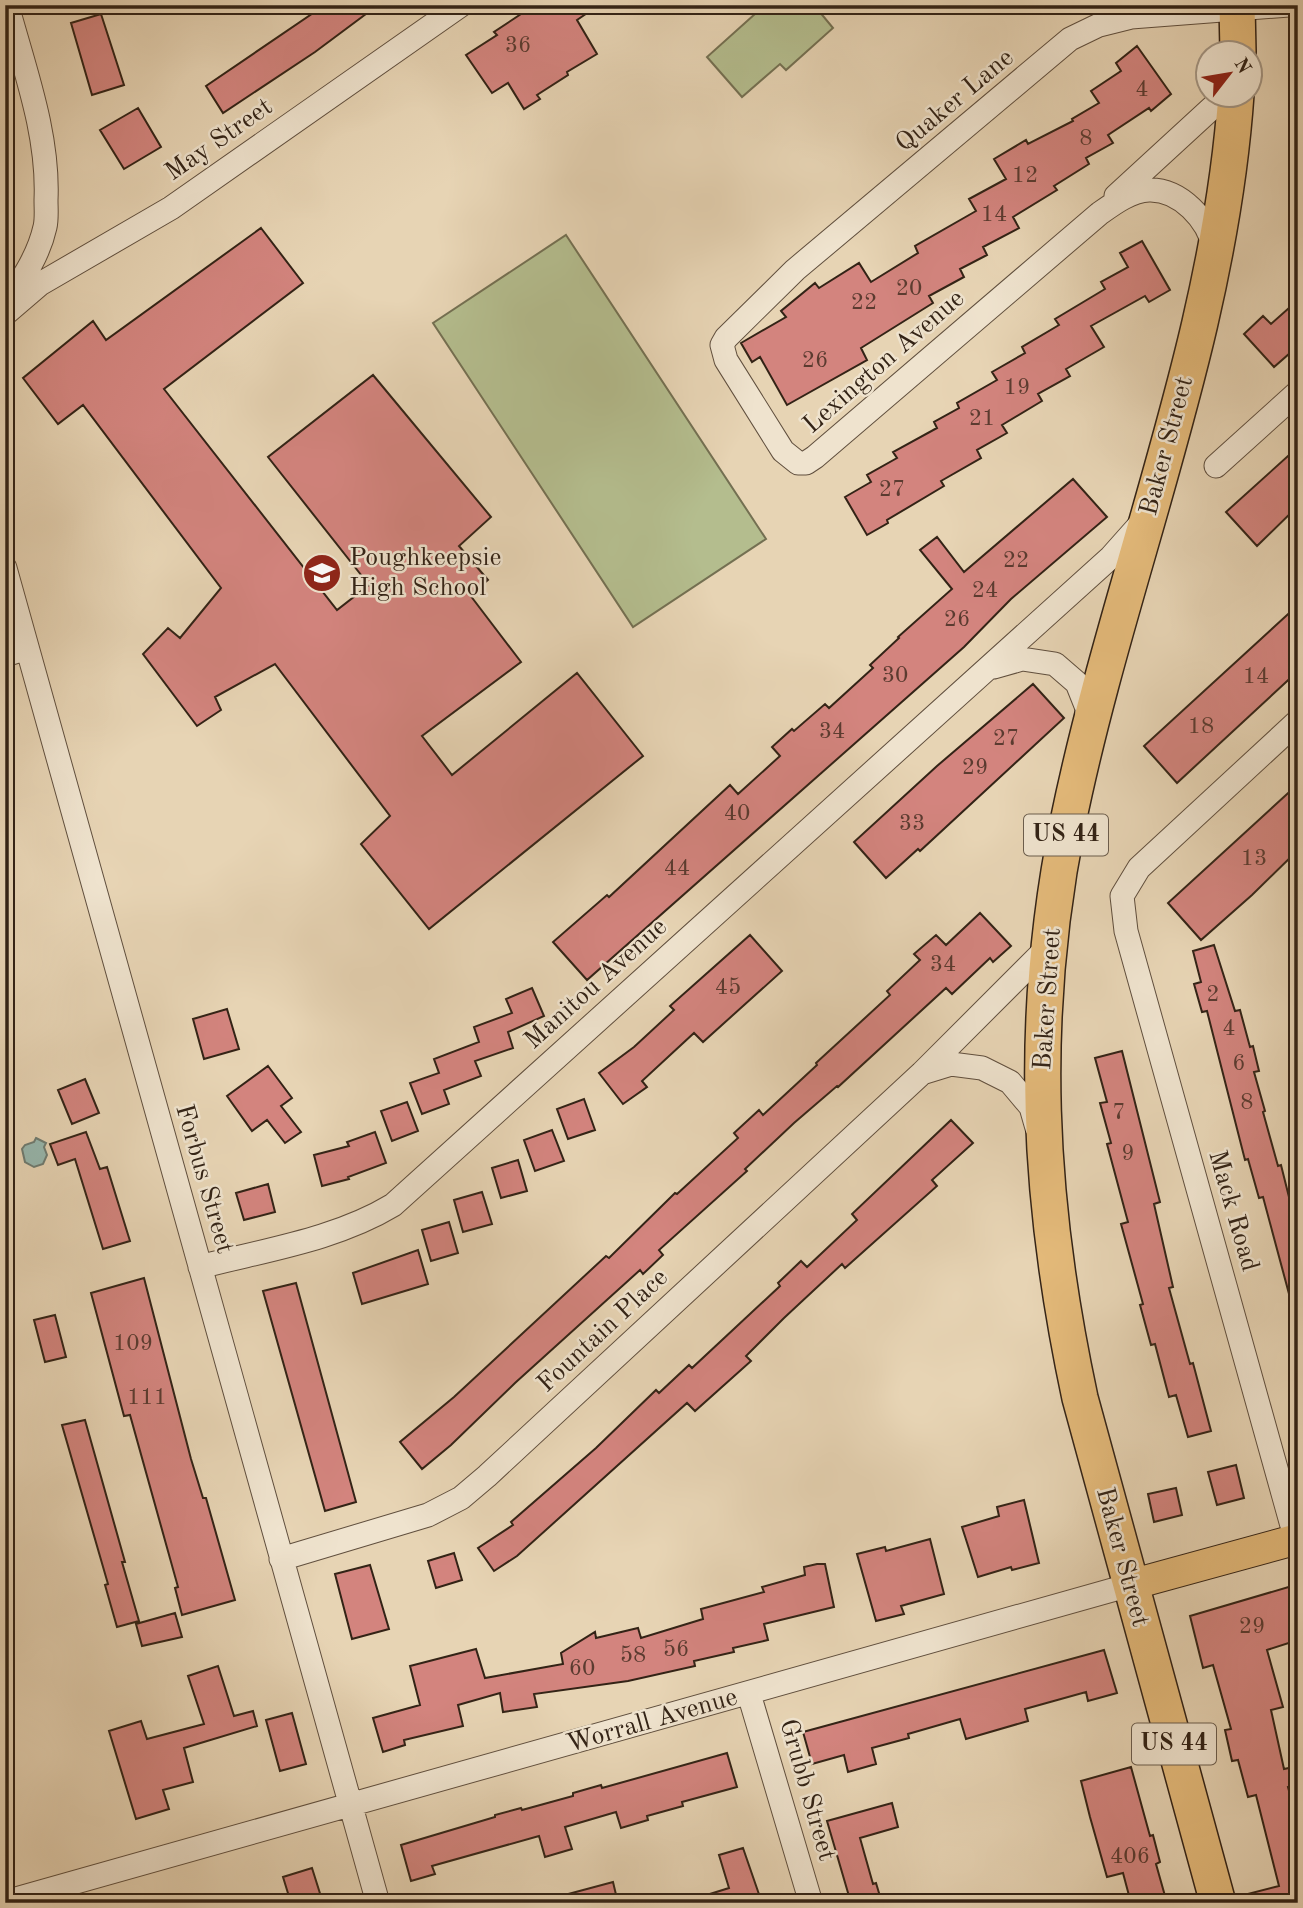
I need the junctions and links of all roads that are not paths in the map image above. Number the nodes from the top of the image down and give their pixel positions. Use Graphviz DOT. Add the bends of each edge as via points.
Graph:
graph roads {
  1 [pos="7,5"];
  2 [pos="461,5"];
  3 [pos="1289,5"];
  4 [pos="1238,7"];
  5 [pos="1238,38"];
  6 [pos="1212,108"];
  7 [pos="1235,108"];
  8 [pos="1099,214"];
  9 [pos="1215,259"];
  10 [pos="5,305"];
  11 [pos="5,314"];
  12 [pos="738,324"];
  13 [pos="1298,392"];
  14 [pos="1216,466"];
  15 [pos="1148,517"];
  16 [pos="5,568"];
  17 [pos="27,648"];
  18 [pos="5,655"];
  19 [pos="988,668"];
  20 [pos="1298,721"];
  21 [pos="1086,742"];
  22 [pos="1049,946"];
  23 [pos="922,1073"];
  24 [pos="1044,1153"];
  25 [pos="200,1267"];
  26 [pos="1297,1540"];
  27 [pos="281,1559"];
  28 [pos="1130,1585"];
  29 [pos="749,1693"];
  30 [pos="349,1805"];
  31 [pos="5,1902"];
  32 [pos="378,1903"];
  33 [pos="811,1903"];
  34 [pos="1218,1903"];
  1 -- 10 [label="street" via="36,109 47,183 45,226 29,271"];
  2 -- 11 [label="street, May Street" via="171,208 40,284"];
  3 -- 4 [label="street, Quaker Lane"];
  4 -- 5 [label="highway"];
  4 -- 12 [label="street, Quaker Lane" via="1131,17 1070,39 795,270"];
  6 -- 8 [label="street, Lexington Avenue"];
  7 -- 9 [label="highway, Baker Street / US 44"];
  8 -- 9 [label="street, Lexington Avenue" via="1135,193 1163,192 1186,204 1204,223"];
  8 -- 12 [label="street, Lexington Avenue" via="806,463 798,463 783,451 726,360 723,345"];
  9 -- 15 [label="highway, Baker Street / US 44"];
  13 -- 14 [label="street"];
  15 -- 19 [label="street, Manitou Avenue" via="1111,557"];
  15 -- 21 [label="highway, Baker Street / US 44"];
  16 -- 17 [label="street, Forbus Street"];
  17 -- 18 [label="street"];
  17 -- 25 [label="street, Forbus Street"];
  19 -- 21 [label="street, Manitou Avenue" via="1022,659 1055,664 1077,683 1087,708"];
  19 -- 25 [label="street, Manitou Avenue" via="393,1205 342,1230"];
  20 -- 26 [label="street, Mack Road" via="1139,869 1122,896 1126,931"];
  21 -- 22 [label="highway, Baker Street / US 44"];
  22 -- 23 [label="street, Fountain Place"];
  22 -- 24 [label="highway, Baker Street / US 44" via="1042,1072"];
  23 -- 24 [label="street, Fountain Place" via="951,1064 982,1068 1010,1083 1031,1107"];
  23 -- 27 [label="street, Fountain Place" via="461,1498 428,1515"];
  24 -- 28 [label="highway, Baker Street / US 44" via="1053,1249 1071,1357"];
  25 -- 27 [label="street, Forbus Street"];
  26 -- 28 [label="main road, Worrall Avenue"];
  27 -- 30 [label="street, Forbus Street"];
  28 -- 29 [label="street, Worrall Avenue"];
  28 -- 34 [label="highway, Baker Street / US 44"];
  29 -- 30 [label="street, Worrall Avenue"];
  29 -- 33 [label="street, Grubb Street"];
  30 -- 31 [label="street, Worrall Avenue"];
  30 -- 32 [label="street, Forbus Street"];
}
